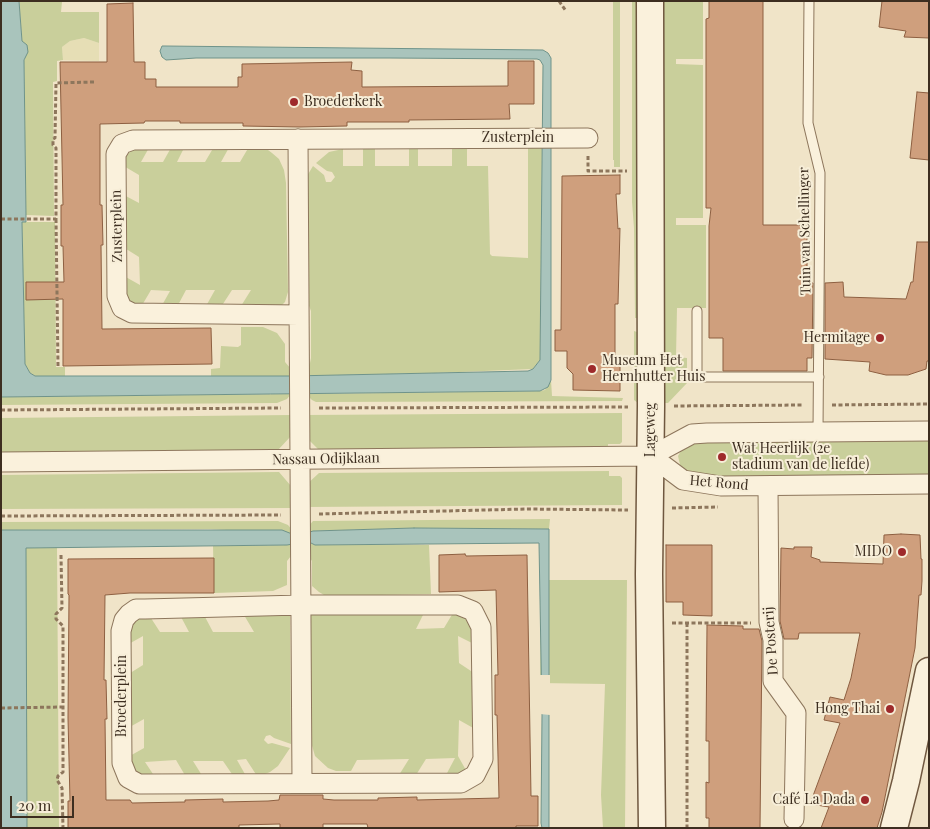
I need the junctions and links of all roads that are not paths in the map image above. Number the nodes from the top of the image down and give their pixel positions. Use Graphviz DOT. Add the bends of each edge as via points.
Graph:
graph roads {
  1 [pos="650,1"];
  2 [pos="808,1"];
  3 [pos="588,138"];
  4 [pos="298,139"];
  5 [pos="698,311"];
  6 [pos="299,315"];
  7 [pos="819,377"];
  8 [pos="818,432"];
  9 [pos="929,432"];
  10 [pos="651,456"];
  11 [pos="300,459"];
  12 [pos="1,462"];
  13 [pos="929,484"];
  14 [pos="768,486"];
  15 [pos="301,605"];
  16 [pos="929,671"];
  17 [pos="302,783"];
  18 [pos="792,824"];
  19 [pos="652,828"];
  20 [pos="894,828"];
  1 -- 10 [label="main road, Lageweg"];
  2 -- 7 [label="lane, Tuin van Schellinger" via="808,123 820,173"];
  3 -- 4 [label="street, Zusterplein"];
  4 -- 6 [label="street"];
  4 -- 6 [label="street, Zusterplein" via="133,140 122,144 116,154 117,296 122,308 132,313"];
  5 -- 7 [label="lane" via="697,377"];
  6 -- 11 [label="street"];
  7 -- 8 [label="lane, Tuin van Schellinger"];
  8 -- 9 [label="street"];
  8 -- 10 [label="street" via="692,434"];
  10 -- 11 [label="street, Nassau Odijklaan"];
  10 -- 14 [label="street, Het Rond" via="683,480 721,486"];
  10 -- 19 [label="main road, Lageweg"];
  11 -- 12 [label="street, Nassau Odijklaan"];
  11 -- 15 [label="street"];
  13 -- 14 [label="street, Het Rond"];
  14 -- 18 [label="street, De Posterij" via="773,681 796,713"];
  15 -- 17 [label="street"];
  15 -- 17 [label="street, Broederplein" via="458,605 474,612 481,627 483,759 475,775 462,783"];
  15 -- 17 [label="street, Broederplein" via="136,609 128,614 121,631 122,763 128,778 139,784"];
  16 -- 20 [label="main road"];
}
